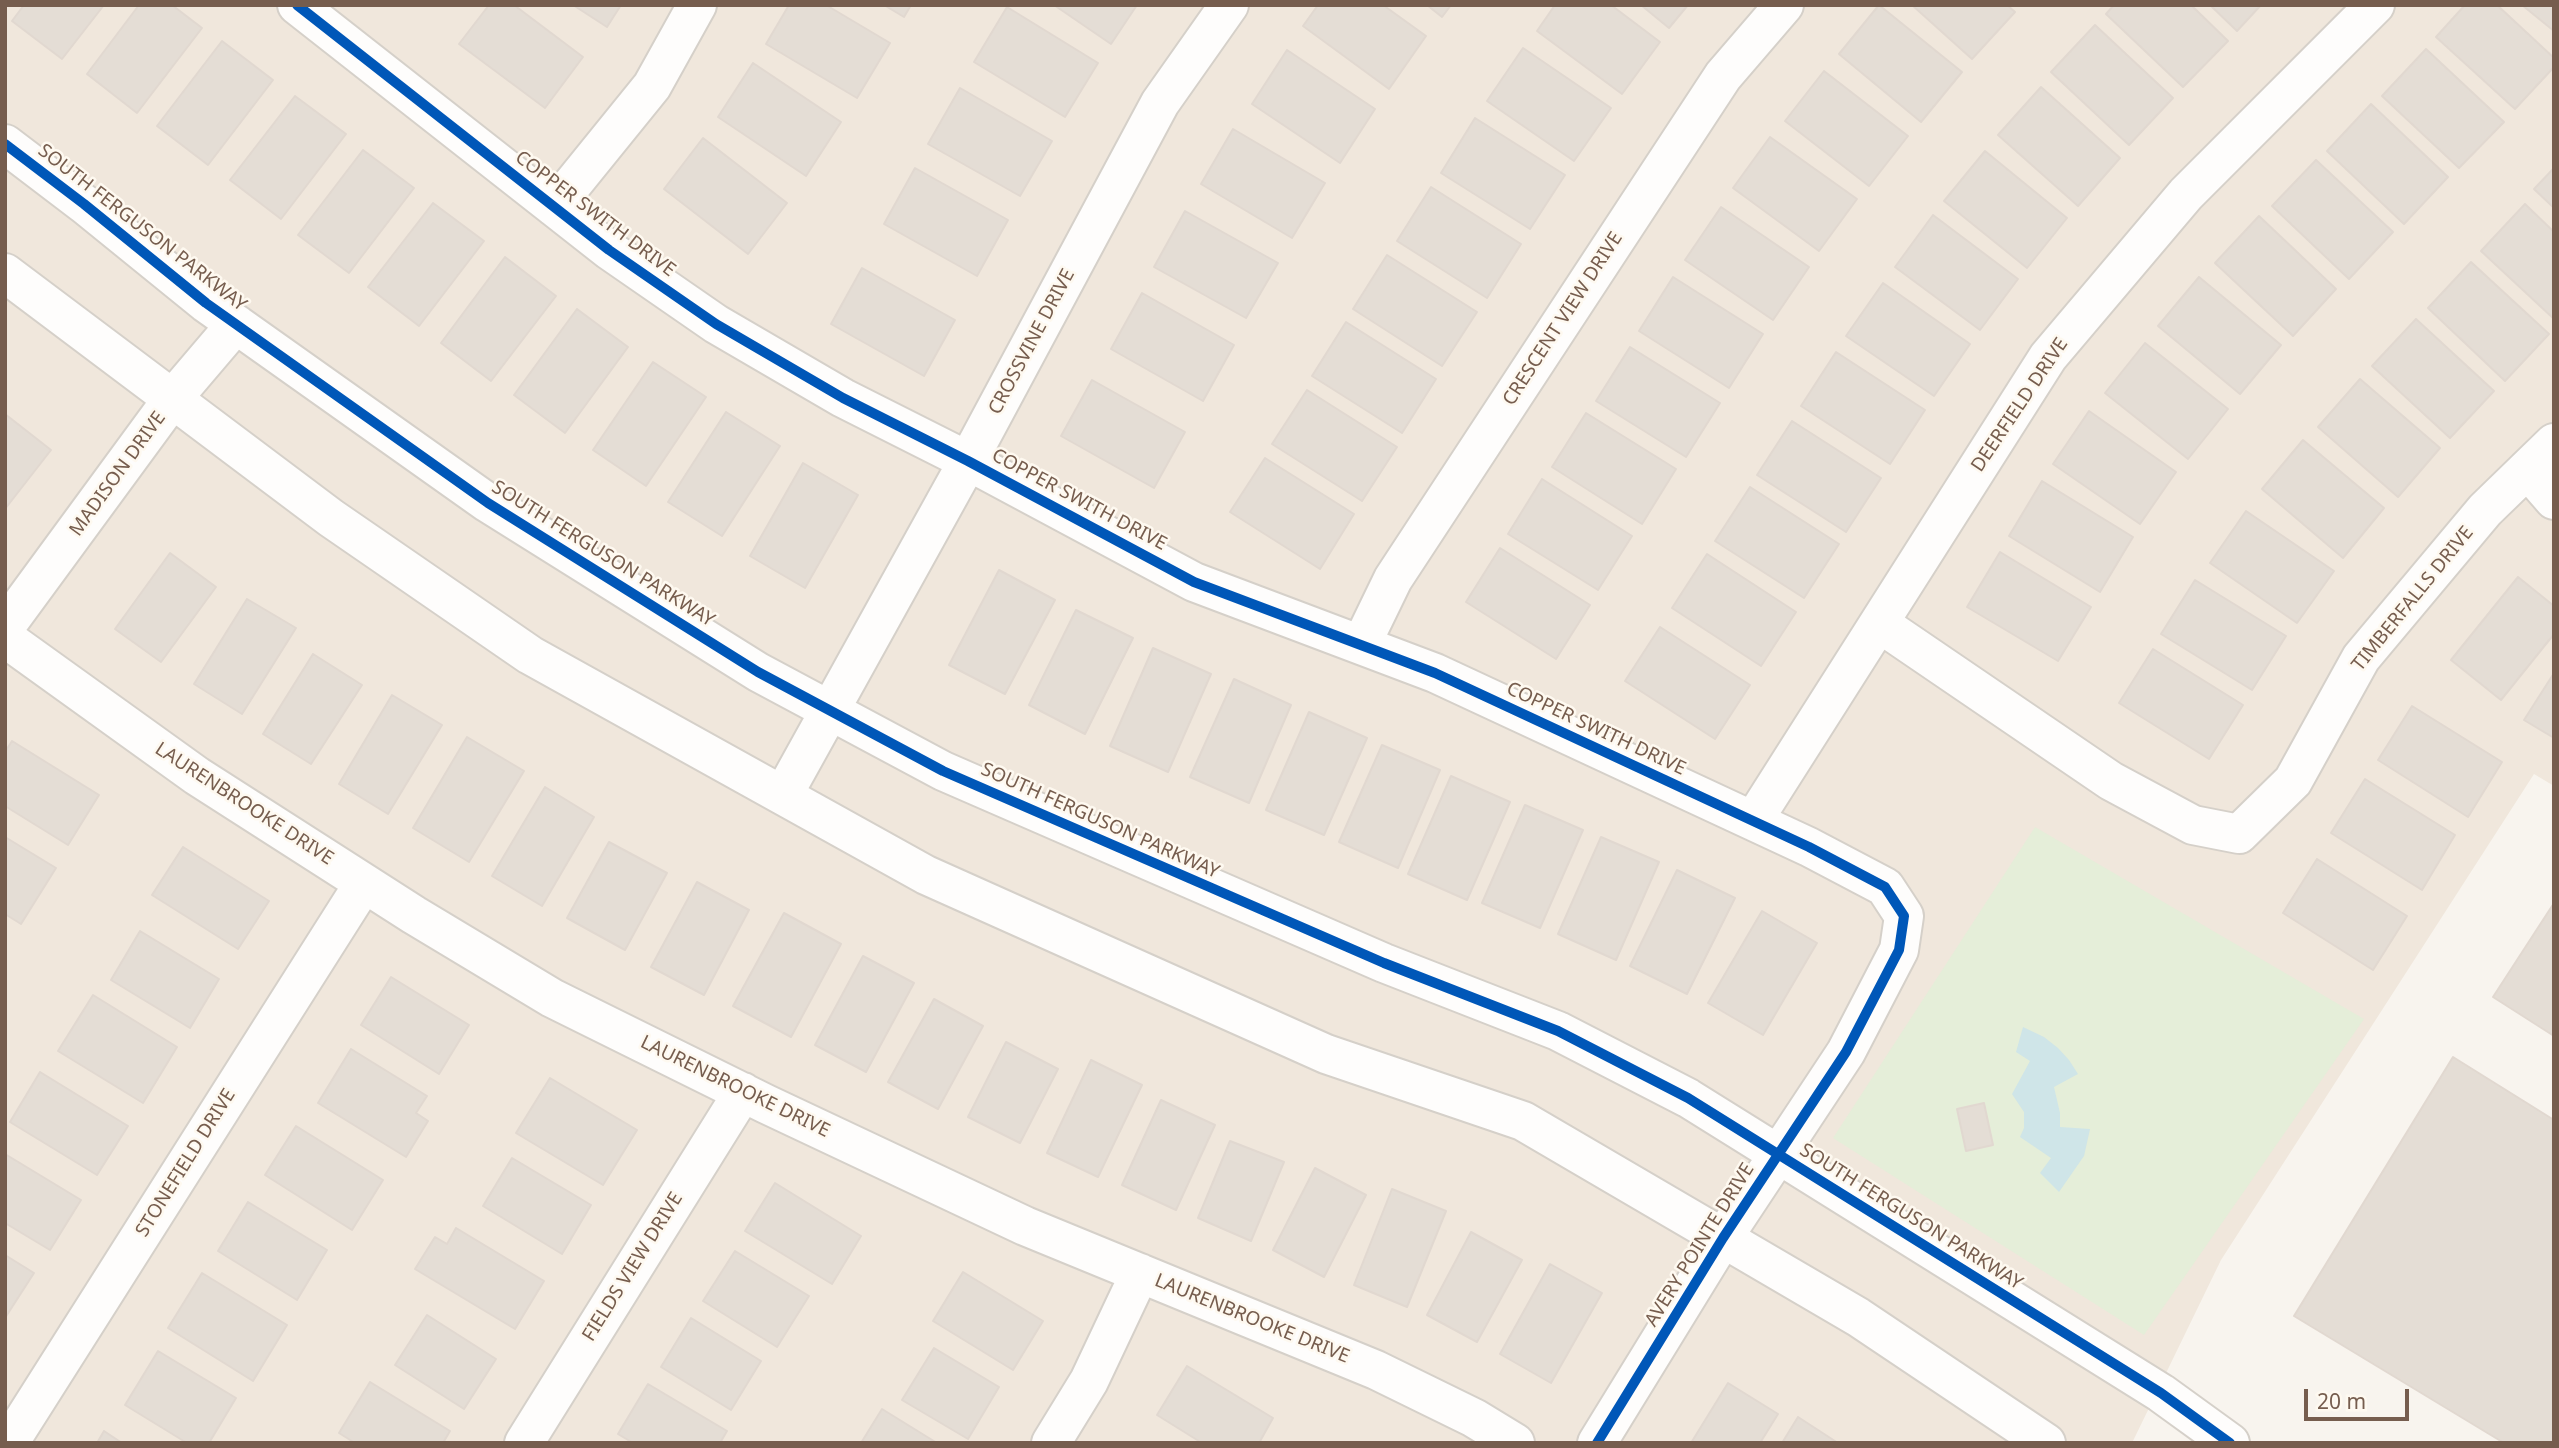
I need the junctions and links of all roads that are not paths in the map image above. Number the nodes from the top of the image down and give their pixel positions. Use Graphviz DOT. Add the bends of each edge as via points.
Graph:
graph roads {
  1 [pos="297,5"];
  2 [pos="697,5"];
  3 [pos="1229,5"];
  4 [pos="1783,5"];
  5 [pos="2375,5"];
  6 [pos="5,145"];
  7 [pos="554,207"];
  8 [pos="5,273"];
  9 [pos="236,324"];
  10 [pos="173,398"];
  11 [pos="2554,443"];
  12 [pos="968,461"];
  13 [pos="2527,469"];
  14 [pos="2554,500"];
  15 [pos="1879,623"];
  16 [pos="5,627"];
  17 [pos="5,638"];
  18 [pos="1361,645"];
  19 [pos="830,711"];
  20 [pos="783,795"];
  21 [pos="1754,821"];
  22 [pos="364,883"];
  23 [pos="1904,916"];
  24 [pos="743,1092"];
  25 [pos="1778,1155"];
  26 [pos="1723,1238"];
  27 [pos="1140,1273"];
  28 [pos="9,1443"];
  29 [pos="524,1443"];
  30 [pos="1051,1443"];
  31 [pos="1515,1443"];
  32 [pos="1597,1443"];
  33 [pos="2046,1443"];
  34 [pos="2230,1443"];
  1 -- 7 [label="street, COPPER SWITH DRIVE"];
  2 -- 7 [label="street" via="652,86"];
  3 -- 12 [label="street, CROSSVINE DRIVE" via="1160,103"];
  4 -- 18 [label="street, CRESCENT VIEW DRIVE" via="1707,99 1393,579"];
  5 -- 15 [label="street, DEERFIELD DRIVE" via="2186,194 2048,357"];
  6 -- 9 [label="street, SOUTH FERGUSON PARKWAY"];
  7 -- 12 [label="street, COPPER SWITH DRIVE" via="716,324 843,398"];
  8 -- 10 [label="street"];
  9 -- 10 [label="street, MADISON DRIVE"];
  9 -- 19 [label="street, SOUTH FERGUSON PARKWAY" via="488,503 758,673"];
  10 -- 16 [label="street, MADISON DRIVE"];
  10 -- 20 [label="street" via="331,518 530,655"];
  11 -- 13 [label="street, TIMBERFALLS DRIVE"];
  12 -- 18 [label="street, COPPER SWITH DRIVE" via="1195,582"];
  12 -- 19 [label="street, CROSSVINE DRIVE"];
  13 -- 14 [label="street"];
  13 -- 15 [label="street, TIMBERFALLS DRIVE" via="2485,510 2361,658 2293,781 2239,834 2193,825 2111,781"];
  15 -- 21 [label="street, DEERFIELD DRIVE"];
  17 -- 22 [label="street, LAURENBROOKE DRIVE" via="197,775"];
  18 -- 21 [label="street, COPPER SWITH DRIVE" via="1435,673"];
  19 -- 20 [label="street, CROSSVINE DRIVE"];
  19 -- 25 [label="street, SOUTH FERGUSON PARKWAY" via="943,771 1161,868 1558,1031 1688,1098"];
  20 -- 26 [label="street" via="926,875 1325,1054 1523,1121"];
  21 -- 23 [label="street, COPPER SWITH DRIVE" via="1885,887"];
  22 -- 24 [label="street, LAURENBROOKE DRIVE" via="552,998"];
  22 -- 28 [label="street, STONEFIELD DRIVE"];
  23 -- 25 [label="street, AVERY POINTE DRIVE" via="1899,950 1852,1041"];
  24 -- 27 [label="street, LAURENBROOKE DRIVE" via="1025,1226"];
  24 -- 29 [label="street, FIELDS VIEW DRIVE"];
  25 -- 26 [label="street, AVERY POINTE DRIVE"];
  25 -- 34 [label="street, SOUTH FERGUSON PARKWAY" via="2161,1393"];
  26 -- 32 [label="street, AVERY POINTE DRIVE"];
  26 -- 33 [label="street" via="1858,1317"];
  27 -- 30 [label="street" via="1088,1381"];
  27 -- 31 [label="street, LAURENBROOKE DRIVE" via="1376,1370"];
}
